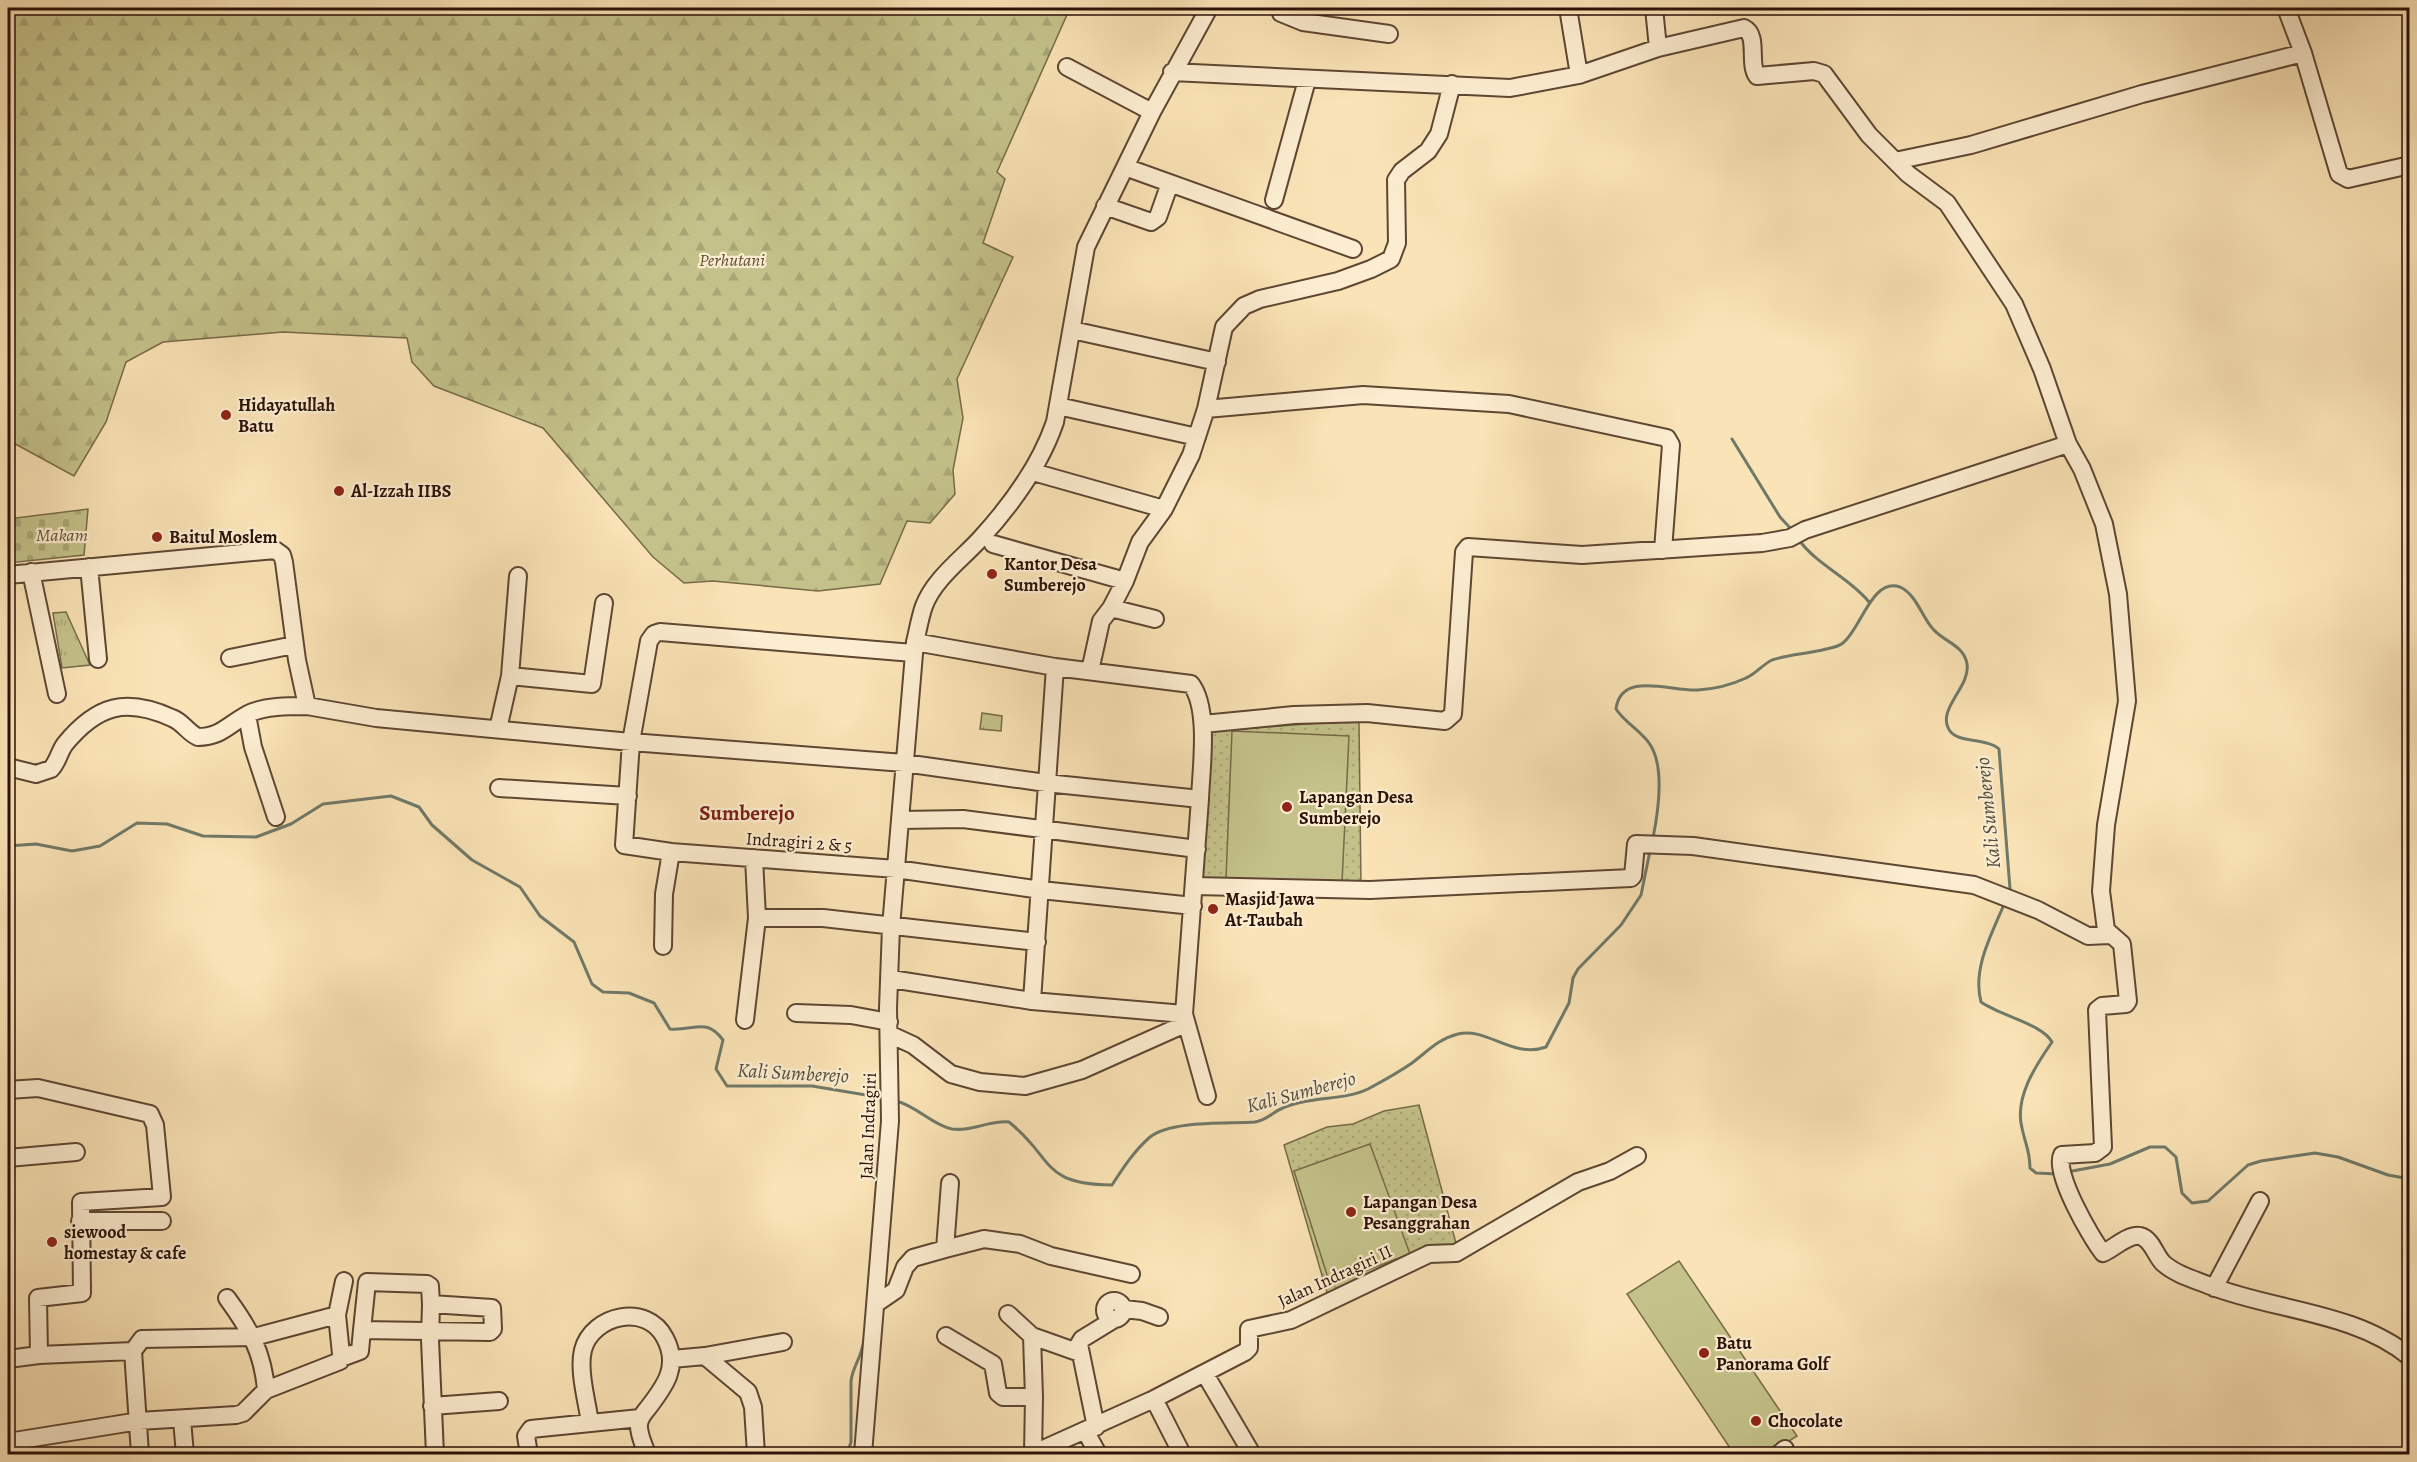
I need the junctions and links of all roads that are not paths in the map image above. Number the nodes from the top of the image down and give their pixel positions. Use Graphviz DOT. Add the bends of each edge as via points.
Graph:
graph roads {
  1 [pos="1209,8"];
  2 [pos="1281,8"];
  3 [pos="1568,8"];
  4 [pos="1654,8"];
  5 [pos="2286,8"];
  6 [pos="1389,34"];
  7 [pos="1658,48"];
  8 [pos="2303,53"];
  9 [pos="1066,67"];
  10 [pos="1172,72"];
  11 [pos="1579,75"];
  12 [pos="1307,80"];
  13 [pos="1452,84"];
  14 [pos="1152,112"];
  15 [pos="1895,161"];
  16 [pos="2409,165"];
  17 [pos="1125,167"];
  18 [pos="1170,183"];
  19 [pos="1274,200"];
  20 [pos="1105,206"];
  21 [pos="1353,249"];
  22 [pos="1072,330"];
  23 [pos="1217,362"];
  24 [pos="1058,406"];
  25 [pos="1206,409"];
  26 [pos="1197,437"];
  27 [pos="2068,444"];
  28 [pos="1033,472"];
  29 [pos="1164,509"];
  30 [pos="993,544"];
  31 [pos="1663,550"];
  32 [pos="89,567"];
  33 [pos="31,572"];
  34 [pos="8,575"];
  35 [pos="518,576"];
  36 [pos="1125,581"];
  37 [pos="604,603"];
  38 [pos="1111,608"];
  39 [pos="1155,619"];
  40 [pos="294,645"];
  41 [pos="914,647"];
  42 [pos="230,658"];
  43 [pos="98,659"];
  44 [pos="1055,667"];
  45 [pos="1090,671"];
  46 [pos="510,676"];
  47 [pos="57,694"];
  48 [pos="307,706"];
  49 [pos="247,715"];
  50 [pos="1203,724"];
  51 [pos="498,729"];
  52 [pos="631,742"];
  53 [pos="904,763"];
  54 [pos="8,767"];
  55 [pos="1046,783"];
  56 [pos="499,788"];
  57 [pos="628,796"];
  58 [pos="1200,799"];
  59 [pos="276,817"];
  60 [pos="901,820"];
  61 [pos="1043,829"];
  62 [pos="1197,849"];
  63 [pos="671,852"];
  64 [pos="754,858"];
  65 [pos="896,869"];
  66 [pos="1195,886"];
  67 [pos="1041,890"];
  68 [pos="1193,906"];
  69 [pos="757,918"];
  70 [pos="891,927"];
  71 [pos="2109,934"];
  72 [pos="1037,942"];
  73 [pos="663,946"];
  74 [pos="891,980"];
  75 [pos="1032,1001"];
  76 [pos="796,1013"];
  77 [pos="1185,1019"];
  78 [pos="745,1020"];
  79 [pos="889,1028"];
  80 [pos="8,1090"];
  81 [pos="1207,1095"];
  82 [pos="76,1152"];
  83 [pos="1637,1156"];
  84 [pos="8,1158"];
  85 [pos="950,1183"];
  86 [pos="2260,1201"];
  87 [pos="80,1221"];
  88 [pos="162,1221"];
  89 [pos="945,1249"];
  90 [pos="1131,1274"];
  91 [pos="344,1281"];
  92 [pos="2214,1287"];
  93 [pos="227,1298"];
  94 [pos="877,1303"];
  95 [pos="432,1305"];
  96 [pos="1008,1314"];
  97 [pos="337,1315"];
  98 [pos="1159,1317"];
  99 [pos="362,1330"];
  100 [pos="430,1331"];
  101 [pos="946,1336"];
  102 [pos="1032,1336"];
  103 [pos="254,1337"];
  104 [pos="783,1342"];
  105 [pos="133,1351"];
  106 [pos="1080,1353"];
  107 [pos="39,1355"];
  108 [pos="705,1356"];
  109 [pos="2409,1357"];
  110 [pos="341,1358"];
  111 [pos="8,1359"];
  112 [pos="672,1359"];
  113 [pos="1205,1374"];
  114 [pos="266,1390"];
  115 [pos="1034,1397"];
  116 [pos="1154,1399"];
  117 [pos="499,1401"];
  118 [pos="432,1406"];
  119 [pos="640,1418"];
  120 [pos="182,1420"];
  121 [pos="139,1421"];
  122 [pos="590,1423"];
  123 [pos="1091,1429"];
  124 [pos="8,1442"];
  125 [pos="1033,1454"];
  126 [pos="140,1455"];
  127 [pos="185,1455"];
  128 [pos="435,1455"];
  129 [pos="529,1455"];
  130 [pos="647,1455"];
  131 [pos="756,1455"];
  132 [pos="863,1455"];
  133 [pos="1098,1455"];
  134 [pos="1182,1455"];
  135 [pos="1252,1455"];
  1 -- 10 [label="street, Jalan Indragiri"];
  2 -- 6 [label="street" via="1281,13 1303,22"];
  3 -- 11 [label="street"];
  4 -- 7 [label="street"];
  5 -- 8 [label="street"];
  7 -- 11 [label="street"];
  7 -- 15 [label="street" via="1749,30 1754,73 1760,77 1814,71 1824,74 1869,135"];
  8 -- 15 [label="street" via="2142,94 1971,145"];
  8 -- 16 [label="street" via="2339,174 2348,179"];
  9 -- 14 [label="street"];
  10 -- 12 [label="street"];
  10 -- 14 [label="street, Jalan Indragiri"];
  11 -- 13 [label="street" via="1509,88"];
  12 -- 13 [label="street"];
  12 -- 19 [label="street"];
  13 -- 23 [label="street" via="1440,134 1428,151 1396,180 1397,243 1391,259 1338,281 1244,306 1224,327"];
  14 -- 17 [label="street, Jalan Indragiri"];
  15 -- 27 [label="street" via="1947,203 2014,304"];
  17 -- 18 [label="street"];
  17 -- 20 [label="street, Jalan Indragiri"];
  18 -- 20 [label="street" via="1158,217 1151,222"];
  18 -- 21 [label="street"];
  20 -- 22 [label="street, Jalan Indragiri" via="1082,261"];
  22 -- 23 [label="street"];
  22 -- 24 [label="street, Jalan Indragiri"];
  23 -- 25 [label="street"];
  24 -- 26 [label="street"];
  24 -- 28 [label="street, Jalan Indragiri" via="1050,436"];
  25 -- 26 [label="street"];
  25 -- 31 [label="street" via="1363,394 1509,404 1667,438 1671,445"];
  26 -- 29 [label="street"];
  27 -- 31 [label="street" via="1795,535 1762,543"];
  27 -- 71 [label="street" via="2104,524 2118,594 2126,668 2127,701 2106,825 2101,883"];
  28 -- 29 [label="street"];
  28 -- 41 [label="street, Jalan Indragiri" via="982,537 933,589 924,605"];
  29 -- 36 [label="street" via="1140,542"];
  30 -- 36 [label="street"];
  31 -- 50 [label="street" via="1582,555 1465,548 1453,714 1445,721 1366,713"];
  32 -- 33 [label="street"];
  32 -- 40 [label="street" via="275,550 284,562"];
  32 -- 43 [label="street"];
  33 -- 34 [label="street"];
  33 -- 47 [label="street"];
  35 -- 46 [label="street"];
  36 -- 38 [label="street"];
  37 -- 46 [label="street" via="592,684"];
  38 -- 39 [label="street"];
  38 -- 45 [label="street" via="1101,621"];
  40 -- 42 [label="street"];
  40 -- 48 [label="street"];
  41 -- 44 [label="street, Indragiri 2 & 5"];
  41 -- 52 [label="street, Indragiri 2 & 5" via="654,634 649,641"];
  41 -- 53 [label="street, Jalan Indragiri"];
  44 -- 45 [label="street, Indragiri 2 & 5"];
  44 -- 55 [label="street"];
  45 -- 50 [label="street, Indragiri 2 & 5" via="1191,684 1196,690"];
  46 -- 51 [label="street"];
  48 -- 49 [label="street"];
  48 -- 51 [label="street" via="376,718"];
  49 -- 54 [label="street" via="216,736 198,738 176,719 160,712 118,706 103,710 75,734 51,769 36,774"];
  49 -- 59 [label="street"];
  50 -- 58 [label="street"];
  51 -- 52 [label="street"];
  52 -- 53 [label="street"];
  52 -- 57 [label="street, Indragiri 2 & 5"];
  53 -- 55 [label="street"];
  53 -- 60 [label="street, Jalan Indragiri"];
  55 -- 58 [label="street"];
  55 -- 61 [label="street"];
  56 -- 57 [label="street"];
  57 -- 63 [label="street, Indragiri 2 & 5" via="624,845"];
  58 -- 62 [label="street"];
  60 -- 61 [label="street" via="963,819"];
  60 -- 65 [label="street, Jalan Indragiri"];
  61 -- 62 [label="street"];
  61 -- 67 [label="street"];
  62 -- 66 [label="street"];
  63 -- 64 [label="street, Indragiri 2 & 5"];
  63 -- 73 [label="street" via="664,894"];
  64 -- 65 [label="street, Indragiri 2 & 5"];
  64 -- 69 [label="street"];
  65 -- 67 [label="street, Indragiri 2 & 5"];
  65 -- 70 [label="street, Jalan Indragiri"];
  66 -- 68 [label="street"];
  66 -- 71 [label="street" via="1370,890 1631,878 1634,846 1693,846 1962,883 2020,902 2088,936"];
  67 -- 68 [label="street, Indragiri 2 & 5"];
  67 -- 72 [label="street"];
  68 -- 77 [label="street"];
  69 -- 70 [label="street" via="823,918"];
  69 -- 78 [label="street"];
  70 -- 72 [label="street"];
  70 -- 74 [label="street, Jalan Indragiri"];
  71 -- 92 [label="street" via="2122,944 2128,1001 2124,1005 2102,1006 2096,1014 2103,1147 2096,1153 2062,1155 2066,1186 2103,1253 2141,1236 2168,1267"];
  72 -- 75 [label="street"];
  74 -- 75 [label="street"];
  74 -- 79 [label="street, Jalan Indragiri"];
  75 -- 77 [label="street"];
  76 -- 79 [label="street" via="851,1015"];
  77 -- 79 [label="street" via="1083,1070 1025,1086 980,1082 951,1074"];
  77 -- 81 [label="street"];
  79 -- 94 [label="street, Jalan Indragiri" via="890,1121"];
  80 -- 87 [label="street" via="38,1088 150,1114 155,1125 162,1197 81,1202"];
  82 -- 84 [label="street"];
  83 -- 113 [label="street, Jalan Indragiri II" via="1578,1182 1456,1253 1430,1254 1291,1320 1249,1329 1247,1350"];
  85 -- 89 [label="street"];
  86 -- 92 [label="street"];
  87 -- 88 [label="street"];
  87 -- 107 [label="street" via="82,1293 38,1298"];
  89 -- 90 [label="street" via="978,1239 993,1240"];
  89 -- 94 [label="street" via="913,1258 896,1290"];
  91 -- 97 [label="street"];
  92 -- 109 [label="street" via="2352,1327 2395,1345"];
  93 -- 103 [label="street"];
  94 -- 132 [label="street, Jalan Indragiri"];
  95 -- 99 [label="street" via="427,1284 368,1281"];
  95 -- 100 [label="street"];
  95 -- 100 [label="street" via="492,1308 493,1329"];
  96 -- 102 [label="street"];
  97 -- 103 [label="street"];
  97 -- 110 [label="street"];
  98 -- 106 [label="street" via="1142,1311 1118,1315 1080,1341"];
  99 -- 100 [label="street"];
  99 -- 110 [label="street" via="360,1351"];
  100 -- 118 [label="street"];
  101 -- 115 [label="street" via="993,1364 1000,1396"];
  102 -- 106 [label="street"];
  102 -- 115 [label="street"];
  103 -- 105 [label="street" via="151,1338 137,1342"];
  103 -- 114 [label="street"];
  104 -- 108 [label="street"];
  105 -- 107 [label="street"];
  105 -- 121 [label="street"];
  106 -- 123 [label="street"];
  107 -- 111 [label="street"];
  108 -- 112 [label="street"];
  108 -- 131 [label="street" via="748,1392 753,1407"];
  110 -- 114 [label="street"];
  112 -- 119 [label="street" via="667,1382"];
  112 -- 122 [label="street" via="665,1336 643,1319 618,1317 596,1327 588,1335 582,1353"];
  113 -- 116 [label="street, Jalan Indragiri II"];
  113 -- 135 [label="street"];
  114 -- 120 [label="street" via="243,1413"];
  115 -- 125 [label="street"];
  116 -- 123 [label="street, Jalan Indragiri II"];
  116 -- 134 [label="street"];
  117 -- 118 [label="street"];
  118 -- 128 [label="street"];
  119 -- 122 [label="street"];
  119 -- 130 [label="street" via="639,1433"];
  120 -- 121 [label="street"];
  120 -- 127 [label="street"];
  121 -- 124 [label="street"];
  121 -- 126 [label="street"];
  122 -- 129 [label="street" via="531,1429 526,1436"];
  123 -- 125 [label="street, Jalan Indragiri II"];
  123 -- 133 [label="street"];
}
